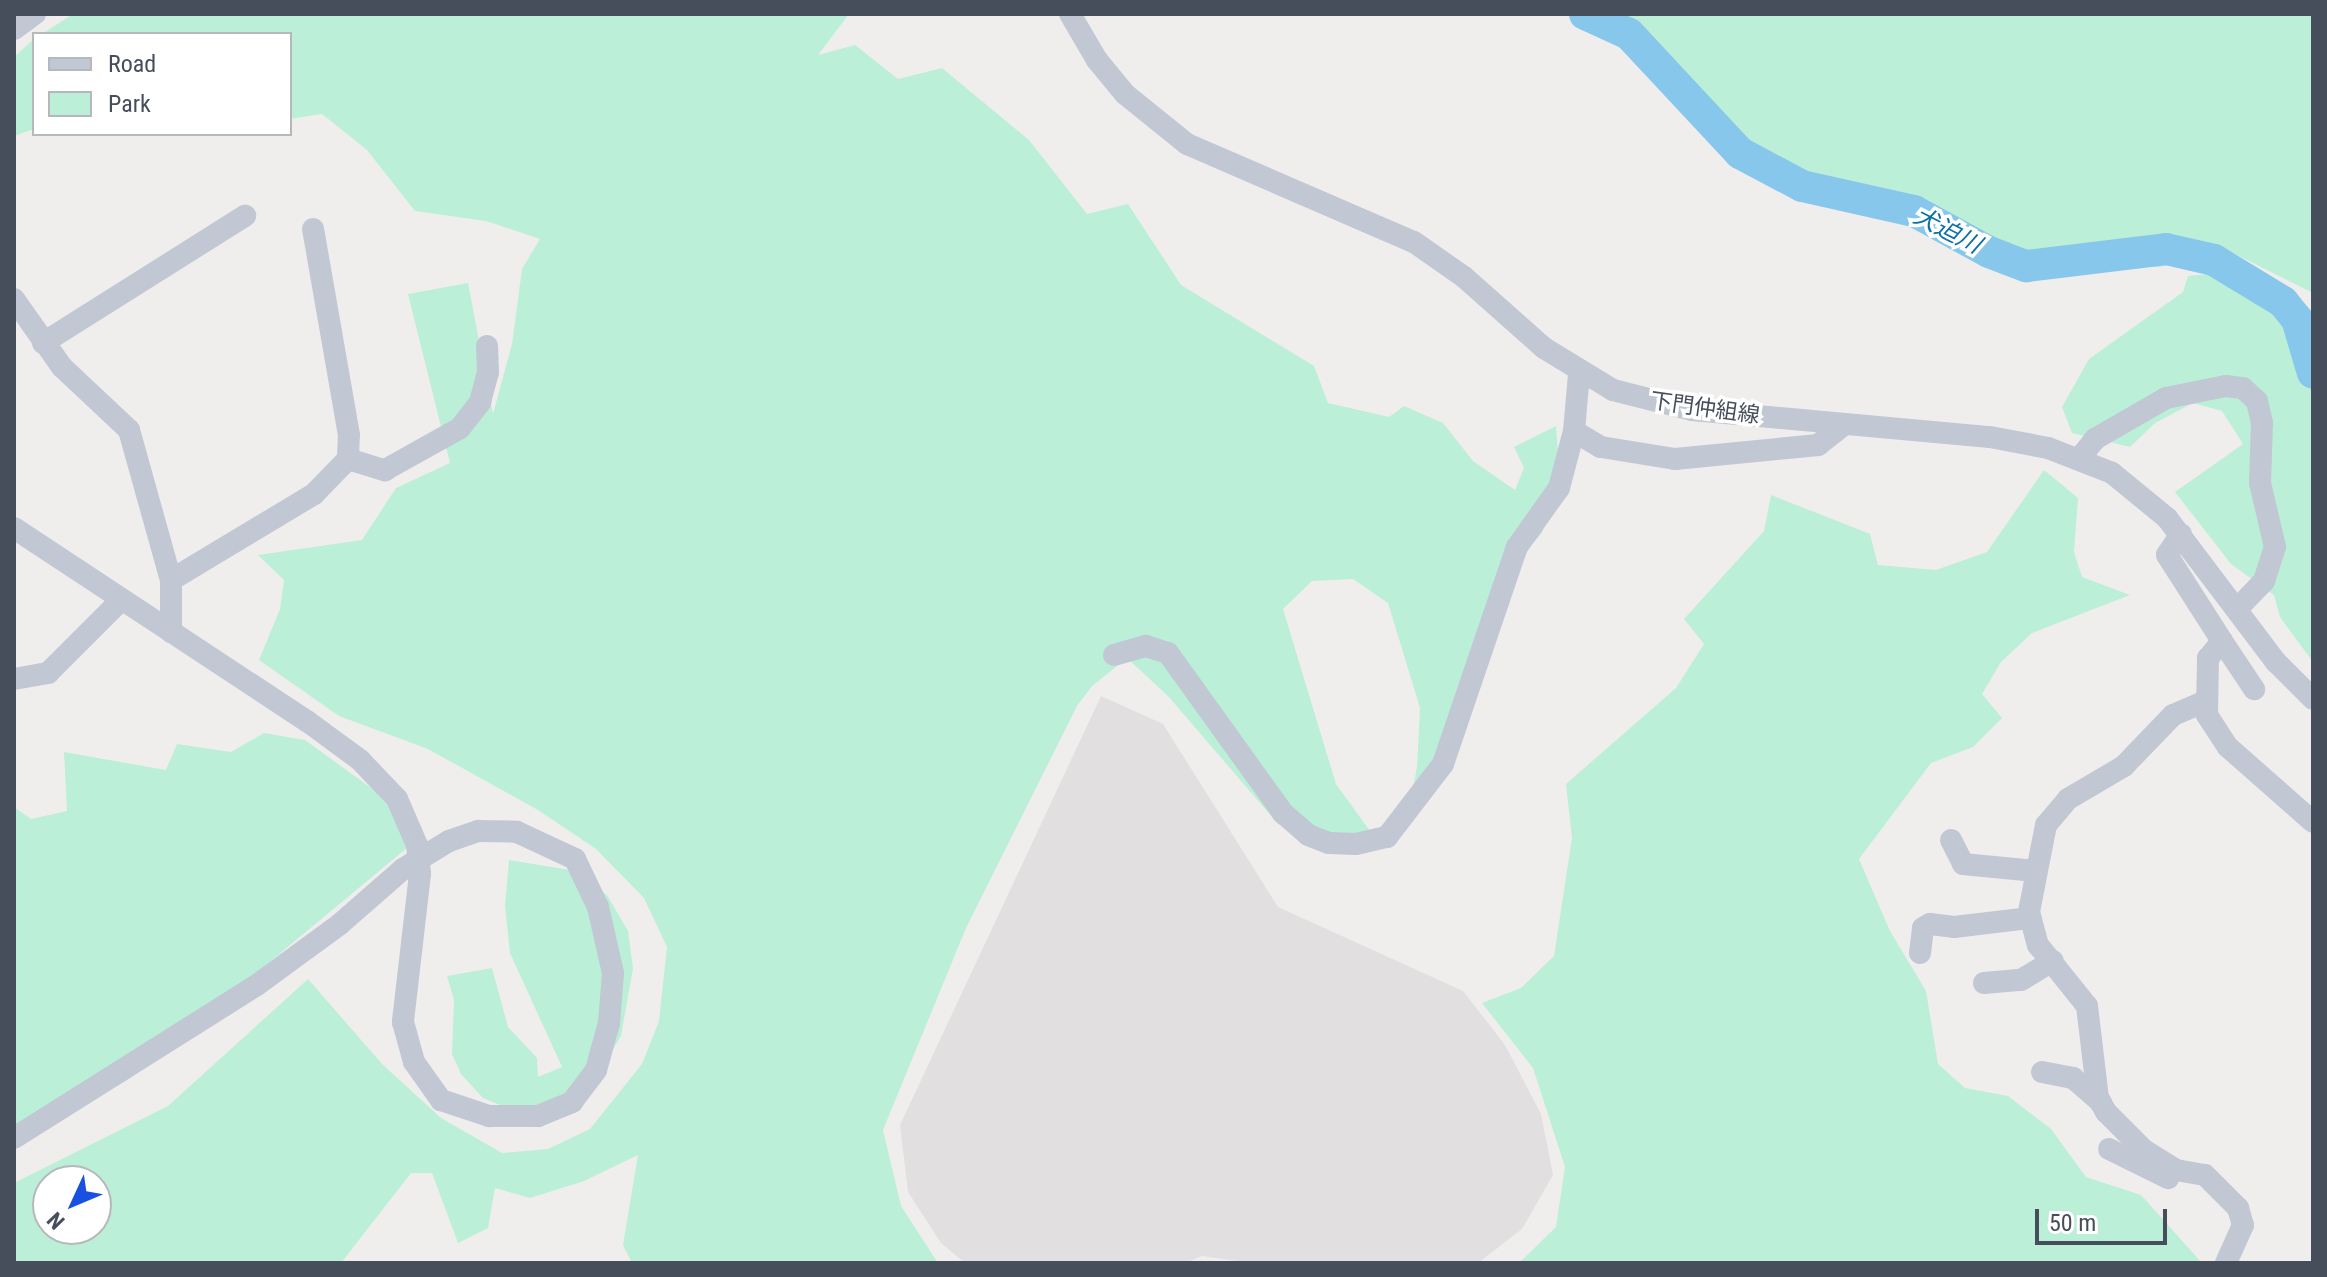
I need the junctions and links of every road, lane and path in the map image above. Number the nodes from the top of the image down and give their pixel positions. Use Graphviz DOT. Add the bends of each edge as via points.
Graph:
graph roads {
  1 [pos="35,14"];
  2 [pos="1070,14"];
  3 [pos="14,29"];
  4 [pos="245,216"];
  5 [pos="313,229"];
  6 [pos="14,299"];
  7 [pos="43,343"];
  8 [pos="487,346"];
  9 [pos="1579,374"];
  10 [pos="1845,424"];
  11 [pos="1574,431"];
  12 [pos="348,459"];
  13 [pos="2079,459"];
  14 [pos="14,528"];
  15 [pos="2181,534"];
  16 [pos="171,580"];
  17 [pos="121,600"];
  18 [pos="2237,609"];
  19 [pos="171,632"];
  20 [pos="2222,641"];
  21 [pos="1114,655"];
  22 [pos="14,679"];
  23 [pos="2254,689"];
  24 [pos="2313,699"];
  25 [pos="2206,701"];
  26 [pos="2313,822"];
  27 [pos="1951,840"];
  28 [pos="2036,871"];
  29 [pos="2030,918"];
  30 [pos="1920,953"];
  31 [pos="2053,961"];
  32 [pos="1984,983"];
  33 [pos="2042,1072"];
  34 [pos="2101,1102"];
  35 [pos="14,1138"];
  36 [pos="2109,1149"];
  37 [pos="2176,1170"];
  38 [pos="2226,1263"];
  1 -- 3 [label="street"];
  2 -- 9 [label="street, 下門仲組線" via="1097,60 1153,120 1221,160 1414,242"];
  4 -- 7 [label="street"];
  5 -- 12 [label="street" via="349,435"];
  6 -- 7 [label="street"];
  7 -- 16 [label="street" via="129,430"];
  8 -- 12 [label="street" via="488,373 480,402 460,428 385,470"];
  9 -- 10 [label="street, 下門仲組線" via="1653,404"];
  9 -- 11 [label="street"];
  10 -- 11 [label="street" via="1818,445 1675,459 1601,447"];
  10 -- 13 [label="street, 下門仲組線" via="1990,437"];
  11 -- 21 [label="street" via="1559,488 1517,547 1443,764 1387,837 1356,844 1308,835 1283,813 1168,653 1146,646"];
  12 -- 16 [label="street" via="314,494"];
  13 -- 15 [label="street, 下門仲組線" via="2139,492"];
  13 -- 18 [label="street" via="2095,439 2166,398 2226,386 2243,388 2257,401 2262,423 2260,483 2275,547 2264,581"];
  14 -- 17 [label="street"];
  15 -- 18 [label="street, 下門仲組線"];
  15 -- 20 [label="street" via="2167,555"];
  16 -- 19 [label="street"];
  17 -- 19 [label="street"];
  17 -- 22 [label="street" via="48,673"];
  18 -- 24 [label="street, 下門仲組線"];
  19 -- 35 [label="street, bridge" via="360,760 397,799 417,845 420,874 403,1022 414,1062 441,1100 489,1116 538,1116 572,1102 596,1070 609,1023 613,973 598,907 575,859 517,832 478,831 449,841 403,869 257,985"];
  20 -- 23 [label="street"];
  20 -- 25 [label="street" via="2208,658"];
  25 -- 26 [label="street" via="2207,715 2228,747"];
  25 -- 28 [label="street" via="2173,715 2124,766 2068,799 2046,825"];
  27 -- 28 [label="street" via="1963,864"];
  28 -- 29 [label="street"];
  29 -- 30 [label="street" via="1954,927 1930,924 1923,928"];
  29 -- 31 [label="street" via="2038,945"];
  31 -- 32 [label="street" via="2021,980"];
  31 -- 34 [label="street" via="2087,1006"];
  33 -- 34 [label="street" via="2073,1078"];
  34 -- 37 [label="street" via="2144,1150"];
  36 -- 37 [label="street" via="2166,1179"];
  37 -- 38 [label="street" via="2205,1175 2238,1208 2243,1225"];
}
